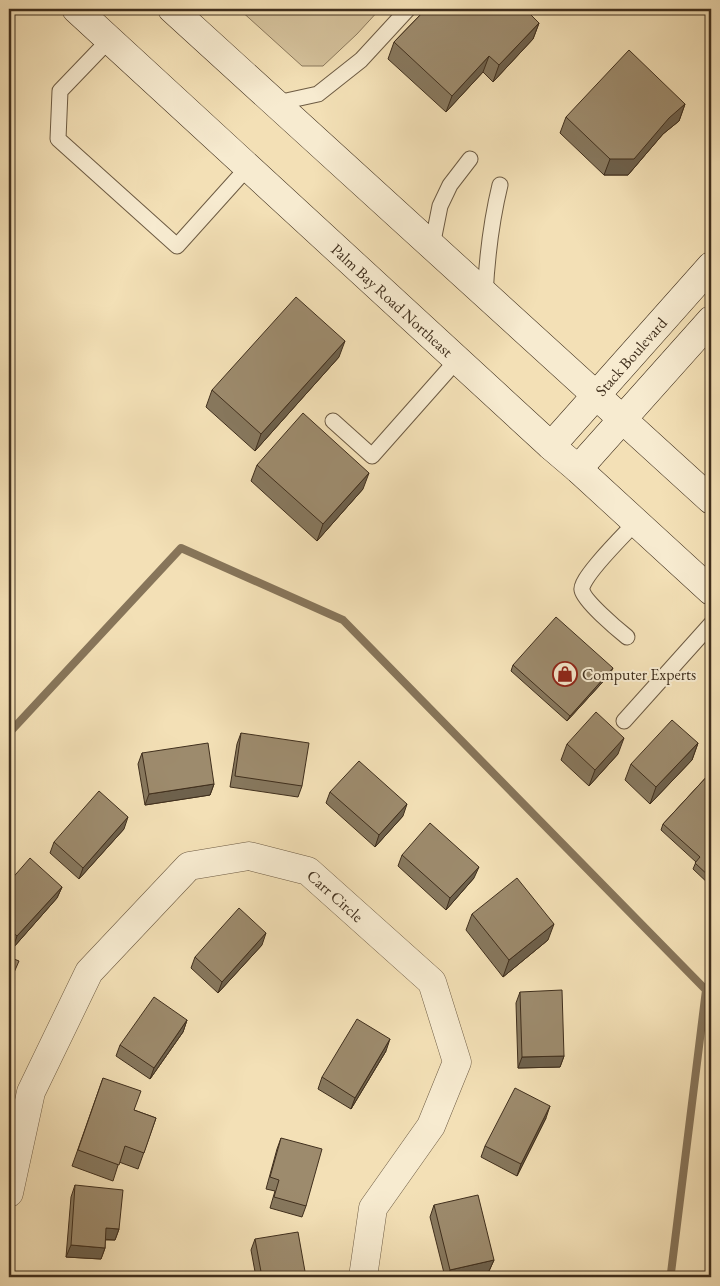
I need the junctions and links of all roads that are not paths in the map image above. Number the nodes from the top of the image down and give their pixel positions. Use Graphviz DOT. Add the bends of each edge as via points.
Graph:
graph roads {
  1 [pos="76,9"];
  2 [pos="172,9"];
  3 [pos="408,9"];
  4 [pos="109,40"];
  5 [pos="277,104"];
  6 [pos="470,158"];
  7 [pos="248,167"];
  8 [pos="500,185"];
  9 [pos="432,246"];
  10 [pos="711,266"];
  11 [pos="485,295"];
  12 [pos="711,320"];
  13 [pos="457,360"];
  14 [pos="596,396"];
  15 [pos="622,420"];
  16 [pos="332,421"];
  17 [pos="551,446"];
  18 [pos="578,469"];
  19 [pos="711,500"];
  20 [pos="636,522"];
  21 [pos="711,591"];
  22 [pos="711,624"];
  23 [pos="626,637"];
  24 [pos="624,721"];
  25 [pos="9,1193"];
  26 [pos="363,1277"];
  1 -- 4 [label="main road, Palm Bay Road Northeast"];
  2 -- 5 [label="main road"];
  3 -- 5 [label="lane" via="361,60 318,94"];
  4 -- 7 [label="main road, Palm Bay Road Northeast"];
  4 -- 7 [label="lane" via="60,91 58,139 177,246"];
  5 -- 9 [label="main road"];
  6 -- 9 [label="lane" via="450,185 440,206"];
  7 -- 13 [label="main road, Palm Bay Road Northeast"];
  8 -- 11 [label="lane" via="488,250"];
  9 -- 11 [label="main road"];
  10 -- 14 [label="main road, Stack Boulevard"];
  11 -- 14 [label="main road"];
  12 -- 15 [label="main road"];
  13 -- 16 [label="lane" via="372,456"];
  13 -- 17 [label="main road, Palm Bay Road Northeast"];
  14 -- 15 [label="main road"];
  14 -- 17 [label="main road, Stack Boulevard"];
  15 -- 18 [label="main road"];
  15 -- 19 [label="main road"];
  17 -- 18 [label="main road, Palm Bay Road Northeast"];
  18 -- 20 [label="main road, Palm Bay Road Northeast"];
  20 -- 21 [label="main road, Palm Bay Road Northeast"];
  20 -- 23 [label="lane" via="582,585 589,602"];
  22 -- 24 [label="lane"];
  25 -- 26 [label="main road, Carr Circle" via="31,1092 90,972 189,866 249,856 308,871 432,982 457,1062 430,1126 373,1208"];
}
